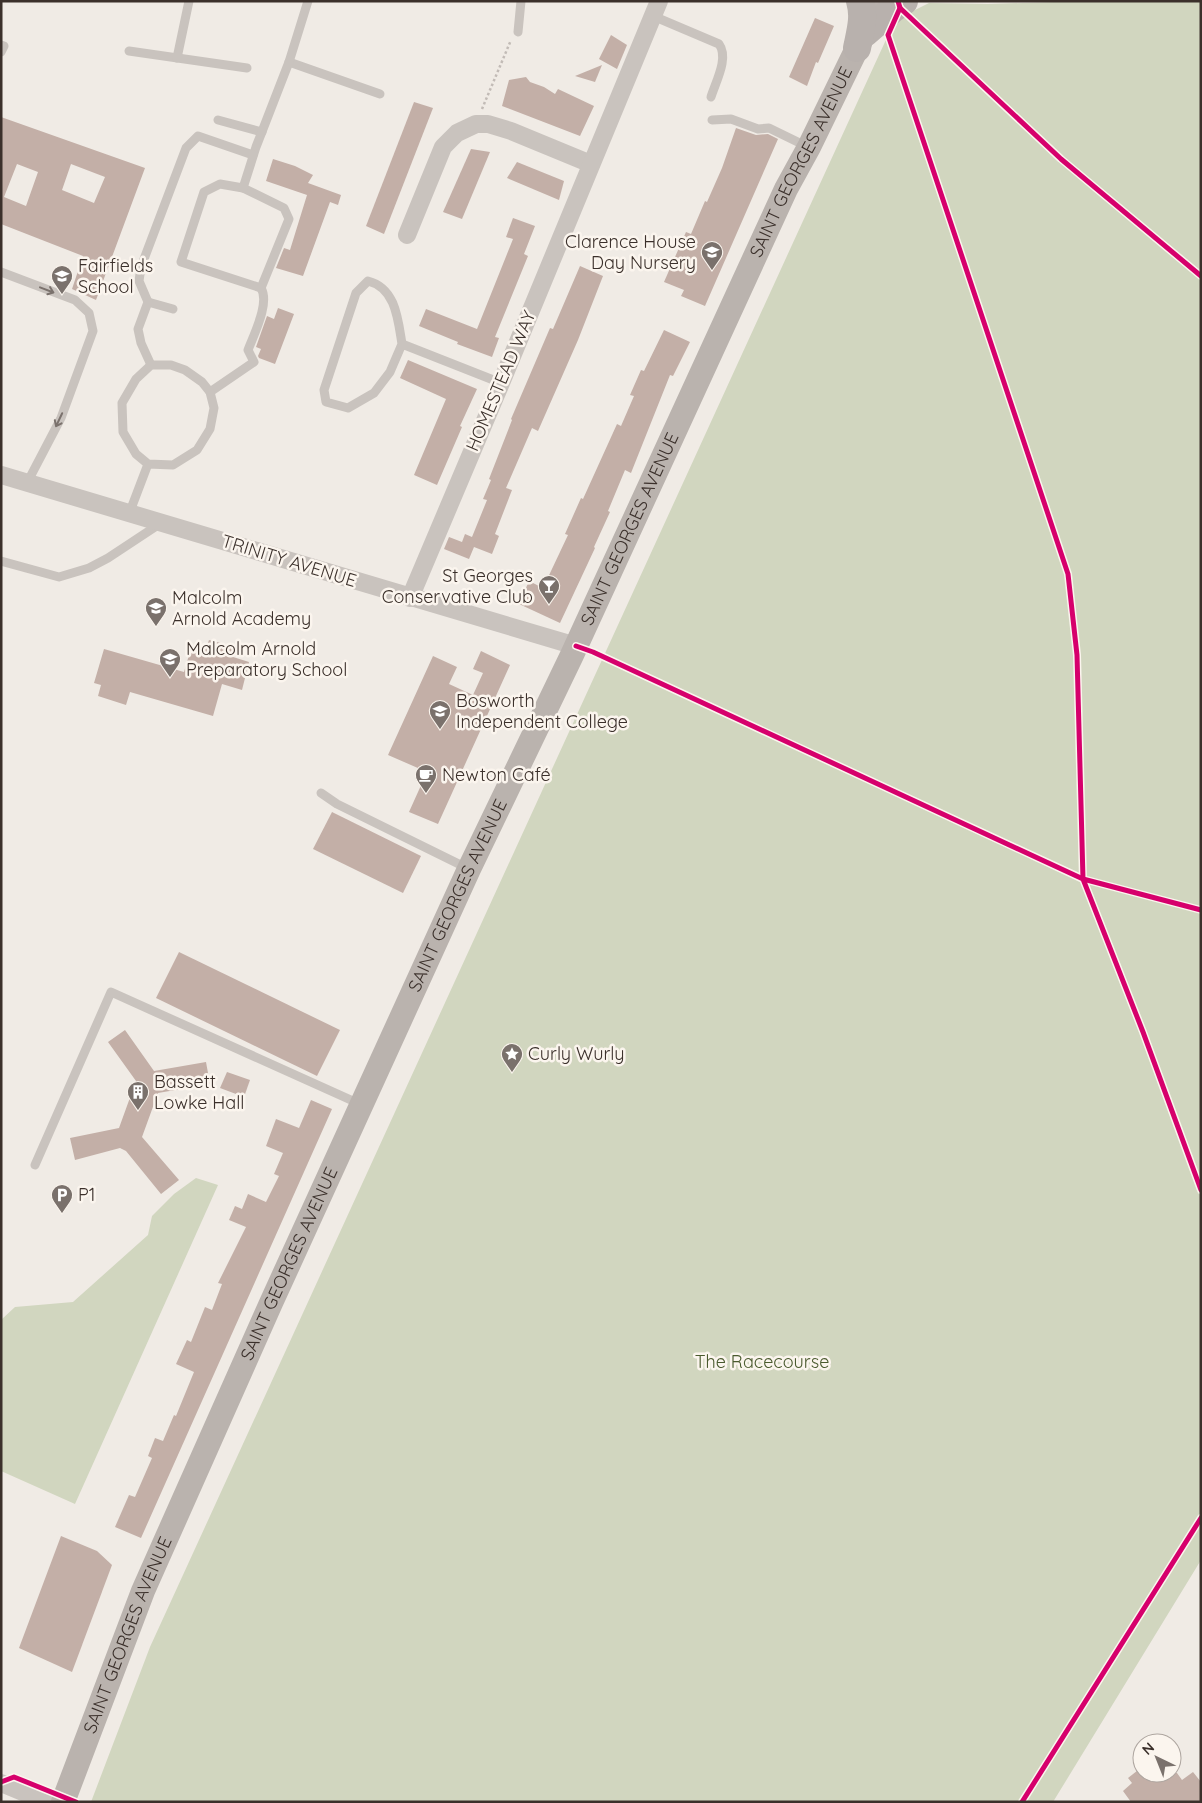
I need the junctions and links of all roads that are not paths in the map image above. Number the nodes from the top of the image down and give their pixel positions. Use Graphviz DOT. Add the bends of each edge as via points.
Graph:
graph roads {
  1 [pos="190,1"];
  2 [pos="308,1"];
  3 [pos="521,1"];
  4 [pos="860,1"];
  5 [pos="880,1"];
  6 [pos="904,1"];
  7 [pos="656,8"];
  8 [pos="518,32"];
  9 [pos="861,41"];
  10 [pos="1,45"];
  11 [pos="129,51"];
  12 [pos="1,52"];
  13 [pos="177,58"];
  14 [pos="289,62"];
  15 [pos="247,68"];
  16 [pos="380,94"];
  17 [pos="711,97"];
  18 [pos="218,120"];
  19 [pos="712,120"];
  20 [pos="262,132"];
  21 [pos="808,147"];
  22 [pos="254,155"];
  23 [pos="591,164"];
  24 [pos="243,188"];
  25 [pos="413,229"];
  26 [pos="1,272"];
  27 [pos="261,288"];
  28 [pos="148,302"];
  29 [pos="173,309"];
  30 [pos="402,344"];
  31 [pos="151,365"];
  32 [pos="501,384"];
  33 [pos="210,392"];
  34 [pos="148,464"];
  35 [pos="1,476"];
  36 [pos="27,483"];
  37 [pos="129,514"];
  38 [pos="161,523"];
  39 [pos="1,561"];
  40 [pos="410,598"];
  41 [pos="576,646"];
  42 [pos="321,793"];
  43 [pos="469,869"];
  44 [pos="362,1105"];
  45 [pos="35,1165"];
  46 [pos="1,1783"];
  47 [pos="47,1802"];
  48 [pos="63,1802"];
  1 -- 13 [label="lane"];
  2 -- 14 [label="lane"];
  3 -- 8 [label="lane"];
  4 -- 9 [label="main road"];
  5 -- 9 [label="street, SAINT GEORGES AVENUE"];
  6 -- 9 [label="main road"];
  7 -- 17 [label="lane" via="719,44 723,50"];
  7 -- 23 [label="street, HOMESTEAD WAY"];
  9 -- 21 [label="street, SAINT GEORGES AVENUE"];
  10 -- 12 [label="lane" via="4,46"];
  11 -- 13 [label="lane"];
  13 -- 15 [label="lane"];
  14 -- 16 [label="lane"];
  14 -- 20 [label="lane"];
  18 -- 20 [label="lane"];
  19 -- 21 [label="lane" via="731,119 758,129 769,128"];
  20 -- 22 [label="lane"];
  21 -- 41 [label="street, SAINT GEORGES AVENUE"];
  22 -- 24 [label="lane"];
  22 -- 28 [label="lane" via="198,136 186,148 141,267 140,281"];
  23 -- 25 [label="street" via="511,131 476,124 457,133 443,146"];
  23 -- 32 [label="street, HOMESTEAD WAY"];
  24 -- 27 [label="lane" via="284,208 289,220"];
  24 -- 27 [label="lane" via="220,184 204,192 181,262"];
  26 -- 36 [label="lane, one-way" via="75,300 89,313 93,331 61,418"];
  27 -- 33 [label="lane" via="264,293 262,314 248,350 254,362"];
  28 -- 29 [label="lane"];
  28 -- 31 [label="lane" via="138,329"];
  30 -- 30 [label="lane" via="390,372 374,393 348,408 326,402 324,390 356,294 368,281 379,284 390,297 398,318"];
  30 -- 32 [label="lane"];
  31 -- 33 [label="lane" via="171,365 185,370"];
  31 -- 34 [label="lane" via="136,379 122,404 123,432 136,454"];
  32 -- 40 [label="street, HOMESTEAD WAY"];
  33 -- 34 [label="lane" via="214,408 210,429 198,450 173,464"];
  34 -- 37 [label="lane"];
  35 -- 36 [label="street, TRINITY AVENUE"];
  36 -- 37 [label="street, TRINITY AVENUE"];
  37 -- 38 [label="street, TRINITY AVENUE"];
  38 -- 39 [label="lane" via="95,565 59,578"];
  38 -- 40 [label="street, TRINITY AVENUE"];
  40 -- 41 [label="street, TRINITY AVENUE"];
  41 -- 43 [label="street, SAINT GEORGES AVENUE"];
  42 -- 43 [label="lane"];
  43 -- 44 [label="street, SAINT GEORGES AVENUE"];
  44 -- 45 [label="lane" via="111,992"];
  44 -- 48 [label="street, SAINT GEORGES AVENUE" via="143,1591"];
  46 -- 47 [label="street"];
}
